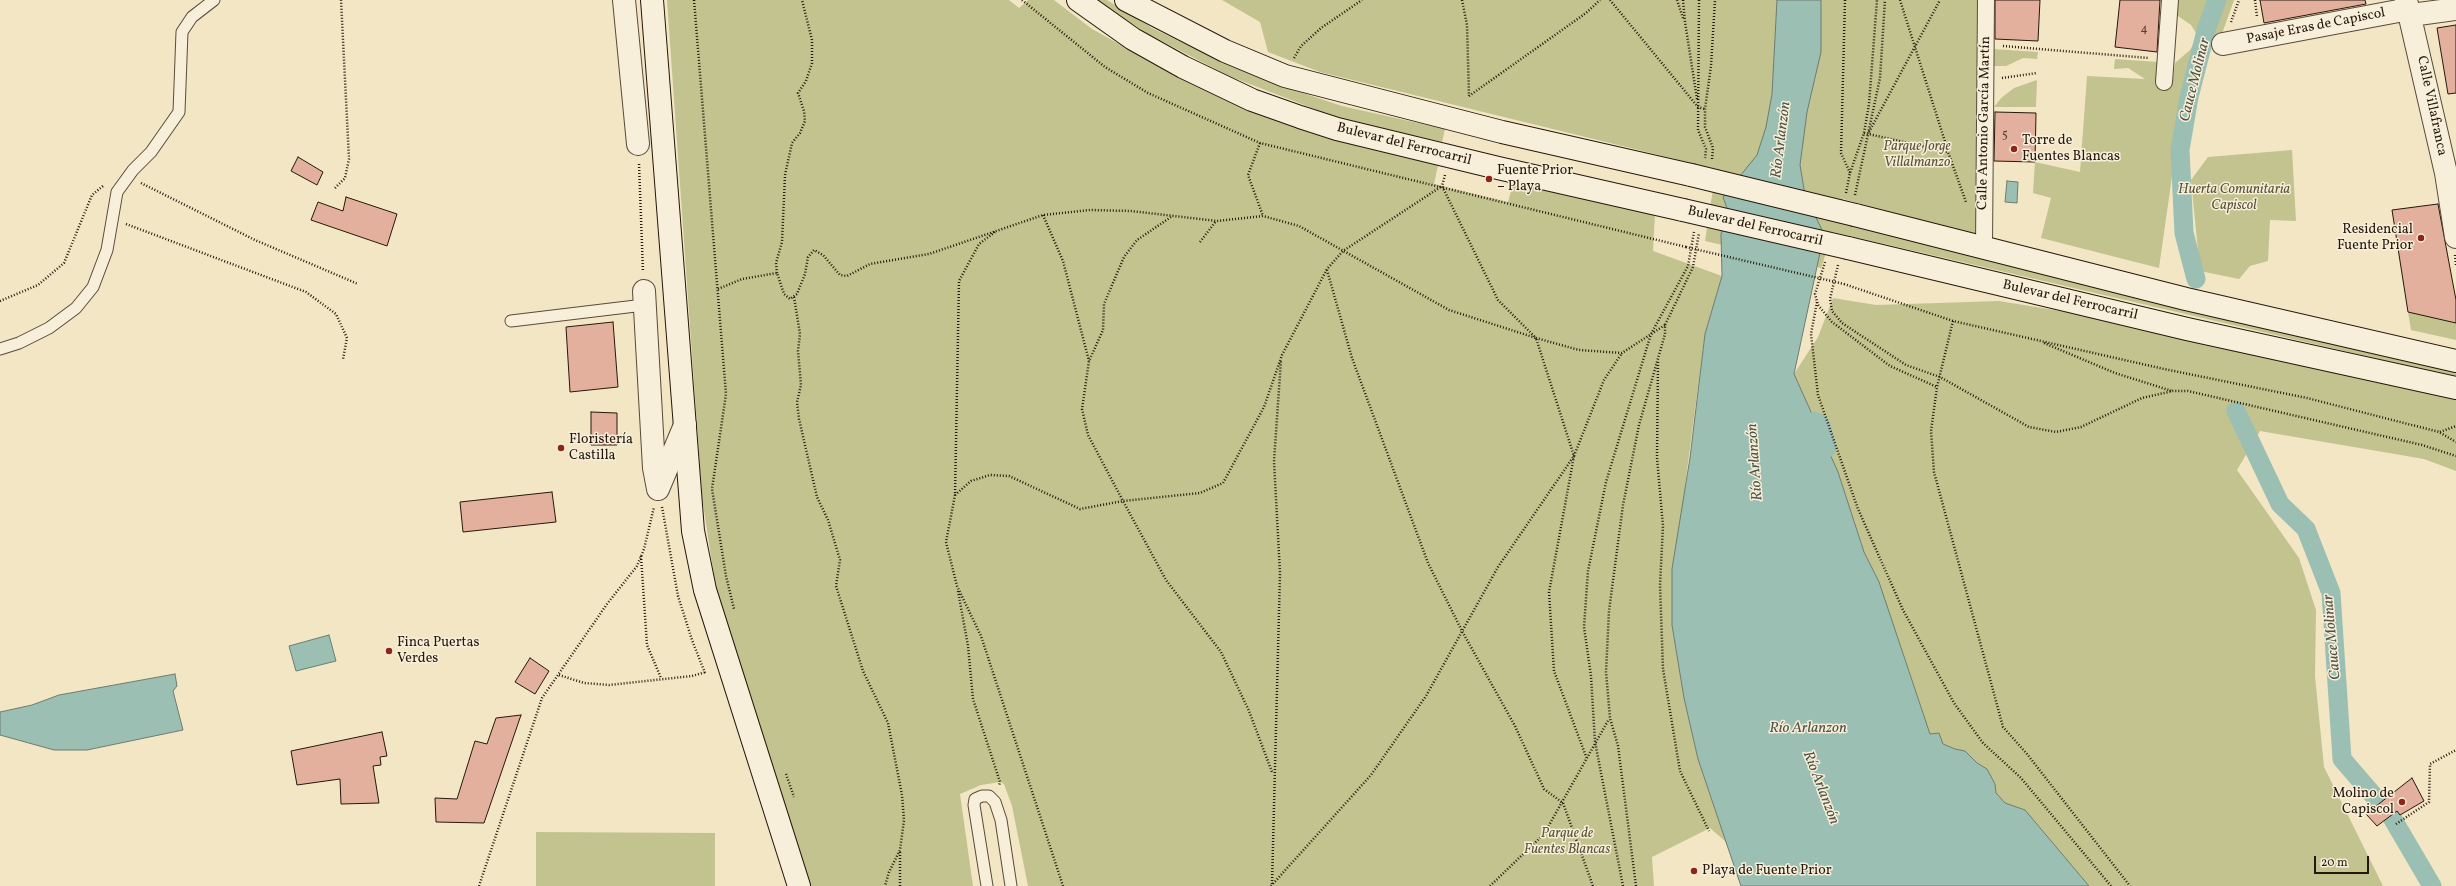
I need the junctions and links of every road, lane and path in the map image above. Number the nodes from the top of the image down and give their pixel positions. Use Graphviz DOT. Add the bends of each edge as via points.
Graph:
graph roads {
  1 [pos="214,0"];
  2 [pos="341,0"];
  3 [pos="624,0"];
  4 [pos="652,0"];
  5 [pos="694,0"];
  6 [pos="802,0"];
  7 [pos="1022,0"];
  8 [pos="1078,0"];
  9 [pos="1126,0"];
  10 [pos="1362,0"];
  11 [pos="1462,0"];
  12 [pos="1600,0"];
  13 [pos="1610,0"];
  14 [pos="1677,0"];
  15 [pos="1683,0"];
  16 [pos="1699,0"];
  17 [pos="1715,0"];
  18 [pos="1845,0"];
  19 [pos="1877,0"];
  20 [pos="1885,0"];
  21 [pos="1900,0"];
  22 [pos="1940,0"];
  23 [pos="1986,0"];
  24 [pos="2170,0"];
  25 [pos="2408,8"];
  26 [pos="2456,9"];
  27 [pos="1685,22"];
  28 [pos="1986,44"];
  29 [pos="2223,44"];
  30 [pos="1915,46"];
  31 [pos="2166,59"];
  32 [pos="1291,64"];
  33 [pos="2037,73"];
  34 [pos="1986,81"];
  35 [pos="2164,82"];
  36 [pos="1698,108"];
  37 [pos="1705,109"];
  38 [pos="1864,133"];
  39 [pos="1868,134"];
  40 [pos="1260,143"];
  41 [pos="638,144"];
  42 [pos="1948,152"];
  43 [pos="1712,161"];
  44 [pos="1698,168"];
  45 [pos="1850,173"];
  46 [pos="2451,173"];
  47 [pos="127,176"];
  48 [pos="1442,186"];
  49 [pos="335,188"];
  50 [pos="1851,205"];
  51 [pos="1968,207"];
  52 [pos="1043,216"];
  53 [pos="1263,216"];
  54 [pos="1171,217"];
  55 [pos="1689,218"];
  56 [pos="112,219"];
  57 [pos="1217,221"];
  58 [pos="1700,227"];
  59 [pos="997,230"];
  60 [pos="2456,237"];
  61 [pos="1200,242"];
  62 [pos="1984,246"];
  63 [pos="1343,251"];
  64 [pos="1844,253"];
  65 [pos="1827,256"];
  66 [pos="1327,269"];
  67 [pos="777,273"];
  68 [pos="358,284"];
  69 [pos="718,289"];
  70 [pos="794,297"];
  71 [pos="644,298"];
  72 [pos="2,301"];
  73 [pos="1817,302"];
  74 [pos="511,321"];
  75 [pos="1953,321"];
  76 [pos="1665,325"];
  77 [pos="1651,334"];
  78 [pos="1536,338"];
  79 [pos="2038,341"];
  80 [pos="0,349"];
  81 [pos="1622,353"];
  82 [pos="1282,355"];
  83 [pos="1658,358"];
  84 [pos="343,359"];
  85 [pos="1089,361"];
  86 [pos="2456,362"];
  87 [pos="1940,377"];
  88 [pos="1937,387"];
  89 [pos="2456,388"];
  90 [pos="2173,391"];
  91 [pos="685,425"];
  92 [pos="2456,426"];
  93 [pos="2439,432"];
  94 [pos="2456,442"];
  95 [pos="1574,456"];
  96 [pos="2456,456"];
  97 [pos="658,489"];
  98 [pos="955,495"];
  99 [pos="1123,502"];
  100 [pos="641,556"];
  101 [pos="957,586"];
  102 [pos="735,612"];
  103 [pos="1462,631"];
  104 [pos="729,666"];
  105 [pos="704,673"];
  106 [pos="559,675"];
  107 [pos="661,678"];
  108 [pos="1610,718"];
  109 [pos="1595,742"];
  110 [pos="2456,750"];
  111 [pos="1587,759"];
  112 [pos="784,767"];
  113 [pos="1273,774"];
  114 [pos="995,802"];
  115 [pos="1563,803"];
  116 [pos="796,804"];
  117 [pos="2396,824"];
  118 [pos="1709,831"];
  119 [pos="900,850"];
  120 [pos="479,886"];
  121 [pos="799,886"];
  122 [pos="885,886"];
  123 [pos="900,886"];
  124 [pos="987,886"];
  125 [pos="1012,886"];
  126 [pos="1063,886"];
  127 [pos="1272,886"];
  128 [pos="1490,886"];
  129 [pos="1593,886"];
  130 [pos="1623,886"];
  131 [pos="1636,886"];
  132 [pos="2111,886"];
  133 [pos="2130,886"];
  1 -- 47 [label="lane" via="192,17 182,32 181,104 176,119 151,152"];
  2 -- 49 [label="path" via="349,160 345,178"];
  3 -- 41 [label="main road"];
  4 -- 91 [label="main road"];
  5 -- 69 [label="path"];
  6 -- 67 [label="path" via="812,40 812,64 798,93 805,121 800,133 792,142 786,175 782,242 776,263"];
  7 -- 40 [label="path" via="1106,67 1148,93"];
  8 -- 55 [label="main road, Bulevar del Ferrocarril" via="1133,39 1183,67 1252,100 1337,129"];
  9 -- 44 [label="main road" via="1225,51 1285,76 1502,132"];
  10 -- 32 [label="path" via="1301,46"];
  11 -- 12 [label="path" via="1467,25 1469,96 1586,13"];
  13 -- 36 [label="path"];
  14 -- 27 [label="path"];
  15 -- 27 [label="path"];
  16 -- 36 [label="path"];
  17 -- 37 [label="path"];
  18 -- 45 [label="path" via="1841,153"];
  19 -- 38 [label="path" via="1869,104"];
  20 -- 39 [label="path" via="1880,78"];
  21 -- 30 [label="path"];
  22 -- 30 [label="path"];
  23 -- 28 [label="street, Calle Antonio García Martín"];
  24 -- 31 [label="street"];
  25 -- 26 [label="main road, Pasaje Eras de Capiscol"];
  25 -- 29 [label="main road, Pasaje Eras de Capiscol"];
  25 -- 46 [label="main road, Calle Villafranca"];
  27 -- 36 [label="path"];
  28 -- 31 [label="path"];
  28 -- 34 [label="street, Calle Antonio García Martín"];
  30 -- 39 [label="path"];
  30 -- 42 [label="path"];
  31 -- 35 [label="street"];
  33 -- 34 [label="path"];
  34 -- 62 [label="street, Calle Antonio García Martín"];
  36 -- 37 [label="path"];
  36 -- 44 [label="path" via="1698,130 1706,150"];
  37 -- 43 [label="path" via="1705,127 1713,148"];
  38 -- 39 [label="path"];
  38 -- 45 [label="path"];
  39 -- 42 [label="path"];
  39 -- 50 [label="path"];
  40 -- 48 [label="path"];
  40 -- 53 [label="path" via="1248,175"];
  41 -- 71 [label="path"];
  42 -- 51 [label="path"];
  44 -- 50 [label="main road, bridge"];
  45 -- 50 [label="path"];
  46 -- 60 [label="main road, Calle Villafranca"];
  47 -- 56 [label="lane" via="117,192"];
  47 -- 68 [label="path" via="255,240"];
  47 -- 72 [label="path" via="108,183 92,195 70,251 64,263 53,275 38,285"];
  48 -- 63 [label="path"];
  48 -- 75 [label="path, bridge" via="1844,284"];
  48 -- 78 [label="path" via="1498,300"];
  50 -- 62 [label="main road"];
  52 -- 54 [label="path" via="1090,210 1131,211"];
  52 -- 59 [label="path"];
  52 -- 85 [label="path" via="1063,261"];
  53 -- 57 [label="path"];
  53 -- 63 [label="path" via="1299,226"];
  54 -- 57 [label="path"];
  54 -- 85 [label="path" via="1137,240 1124,256 1104,304 1103,330"];
  55 -- 64 [label="main road, Bulevar del Ferrocarril, bridge"];
  55 -- 77 [label="path" via="1688,266"];
  56 -- 80 [label="lane" via="107,250 93,287 76,308 49,328"];
  56 -- 84 [label="path" via="306,292 336,314 347,338"];
  57 -- 61 [label="path"];
  58 -- 76 [label="path" via="1694,267"];
  59 -- 70 [label="path" via="929,254 870,264 847,276 840,275 823,255 814,250 808,257 802,281"];
  59 -- 98 [label="path" via="979,244 959,282"];
  62 -- 86 [label="main road" via="2186,299"];
  63 -- 66 [label="path"];
  63 -- 78 [label="path" via="1449,310"];
  64 -- 87 [label="path" via="1830,299 1832,311 1842,323 1906,365"];
  64 -- 89 [label="main road, Bulevar del Ferrocarril"];
  65 -- 73 [label="path" via="1815,294"];
  66 -- 82 [label="path"];
  66 -- 103 [label="path" via="1352,358 1417,534 1428,563"];
  67 -- 69 [label="path" via="742,279"];
  67 -- 70 [label="path" via="784,294 790,298"];
  69 -- 102 [label="path" via="726,394 712,489 726,576"];
  70 -- 119 [label="path" via="800,334 798,351 801,385 797,402 798,420 817,497 828,520 840,560 836,586 863,671 888,723 904,820"];
  71 -- 74 [label="lane"];
  71 -- 97 [label="main road" via="654,468"];
  73 -- 88 [label="path" via="1832,322 1890,366"];
  73 -- 132 [label="path" via="1811,334 1818,394 1858,509 1902,610 1954,703 1983,743 2020,778"];
  75 -- 79 [label="path"];
  75 -- 87 [label="path"];
  76 -- 77 [label="path"];
  76 -- 83 [label="path"];
  77 -- 81 [label="path"];
  77 -- 109 [label="path" via="1606,482 1588,571 1584,627 1591,676"];
  78 -- 81 [label="path" via="1579,350"];
  78 -- 95 [label="path"];
  79 -- 90 [label="path" via="2115,373"];
  79 -- 93 [label="path" via="2307,398"];
  81 -- 95 [label="path" via="1604,380"];
  82 -- 99 [label="path" via="1264,407 1223,483 1200,493"];
  82 -- 113 [label="path" via="1274,461 1280,573"];
  83 -- 108 [label="path" via="1639,425 1615,553 1606,672"];
  83 -- 118 [label="path" via="1657,458 1663,526 1660,585 1663,669 1680,771"];
  85 -- 99 [label="path" via="1082,409 1088,436"];
  87 -- 88 [label="path"];
  87 -- 90 [label="path" via="2029,427 2056,432 2081,427 2142,398"];
  88 -- 133 [label="path" via="1931,431 1934,472 2003,727"];
  90 -- 96 [label="path" via="2188,391 2234,401 2422,445"];
  91 -- 97 [label="main road"];
  91 -- 104 [label="main road" via="693,531 699,566"];
  92 -- 93 [label="path"];
  93 -- 94 [label="path"];
  95 -- 103 [label="path" via="1498,567"];
  95 -- 111 [label="path" via="1549,592 1554,671"];
  97 -- 100 [label="path"];
  97 -- 105 [label="path" via="678,596"];
  98 -- 99 [label="path" via="971,481 990,475 1010,476 1080,509"];
  98 -- 101 [label="path" via="946,542"];
  99 -- 113 [label="path" via="1166,580 1221,652 1249,711"];
  100 -- 106 [label="path"];
  100 -- 107 [label="path" via="647,645"];
  101 -- 114 [label="path" via="968,646 972,698 1000,782"];
  101 -- 126 [label="path" via="981,636"];
  103 -- 115 [label="path" via="1515,726 1544,789"];
  103 -- 127 [label="path" via="1426,696 1371,775"];
  104 -- 105 [label="path"];
  104 -- 121 [label="main road"];
  105 -- 107 [label="path"];
  106 -- 107 [label="path" via="584,683 609,685"];
  106 -- 120 [label="path" via="542,698 532,721"];
  108 -- 109 [label="path"];
  108 -- 131 [label="path" via="1618,746"];
  109 -- 111 [label="path"];
  109 -- 130 [label="path"];
  110 -- 117 [label="path" via="2430,764 2429,802"];
  111 -- 115 [label="path"];
  112 -- 116 [label="path"];
  113 -- 127 [label="path"];
  114 -- 124 [label="lane" via="989,796 982,796 975,799 974,805"];
  114 -- 125 [label="lane" via="1001,820"];
  115 -- 128 [label="path" via="1544,834"];
  115 -- 129 [label="path"];
  119 -- 122 [label="path"];
  119 -- 123 [label="path"];
}
